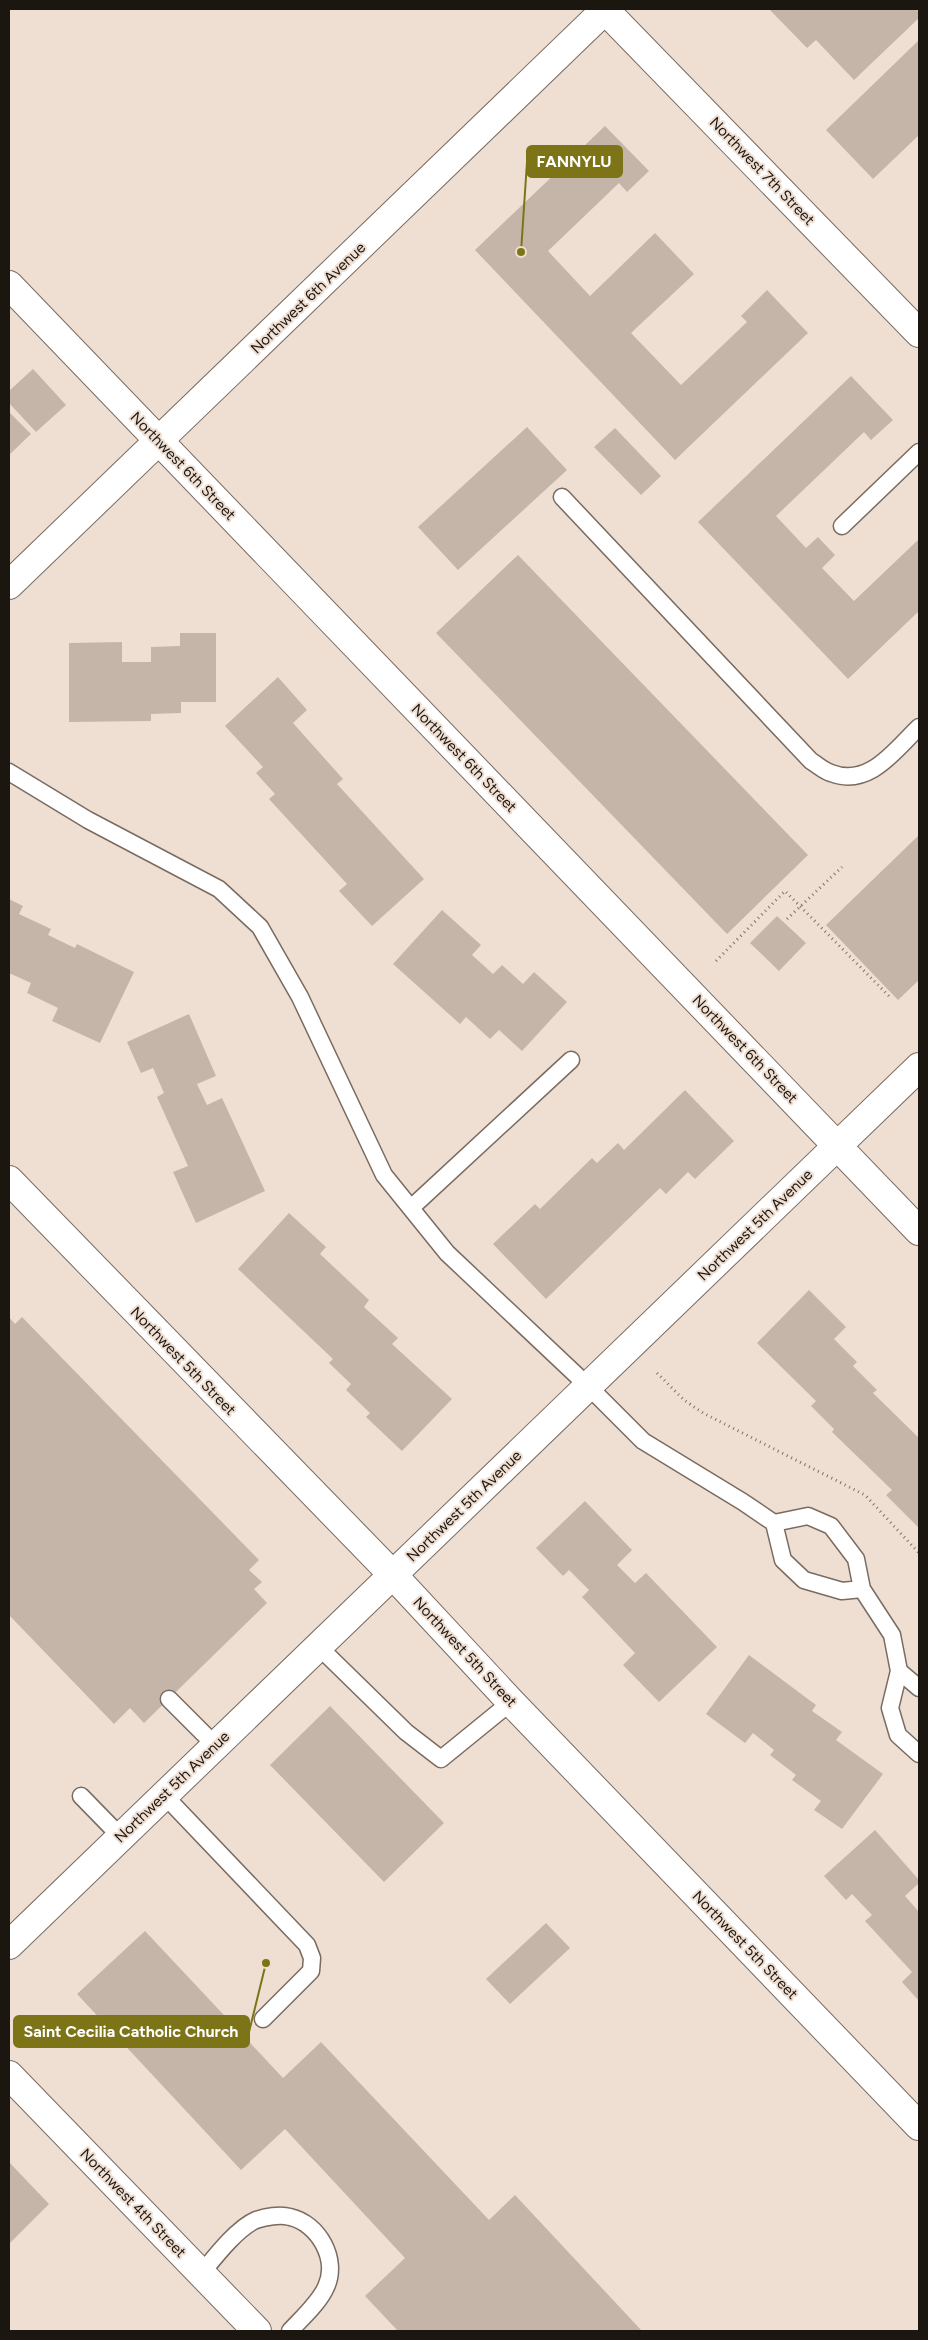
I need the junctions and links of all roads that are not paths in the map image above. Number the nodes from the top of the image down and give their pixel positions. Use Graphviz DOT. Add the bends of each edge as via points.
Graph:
graph roads {
  1 [pos="605,9"];
  2 [pos="9,285"];
  3 [pos="919,333"];
  4 [pos="159,442"];
  5 [pos="919,452"];
  6 [pos="562,497"];
  7 [pos="842,526"];
  8 [pos="9,585"];
  9 [pos="919,727"];
  10 [pos="9,772"];
  11 [pos="571,1060"];
  12 [pos="919,1066"];
  13 [pos="837,1146"];
  14 [pos="9,1180"];
  15 [pos="411,1208"];
  16 [pos="919,1231"];
  17 [pos="589,1387"];
  18 [pos="774,1523"];
  19 [pos="392,1574"];
  20 [pos="862,1589"];
  21 [pos="318,1646"];
  22 [pos="899,1671"];
  23 [pos="919,1688"];
  24 [pos="169,1698"];
  25 [pos="511,1702"];
  26 [pos="215,1746"];
  27 [pos="919,1754"];
  28 [pos="164,1795"];
  29 [pos="81,1796"];
  30 [pos="121,1837"];
  31 [pos="9,1946"];
  32 [pos="263,2019"];
  33 [pos="9,2075"];
  34 [pos="919,2126"];
  35 [pos="201,2274"];
  36 [pos="257,2331"];
  37 [pos="290,2331"];
  1 -- 3 [label="street, Northwest 7th Street"];
  1 -- 4 [label="street, Northwest 6th Avenue"];
  2 -- 4 [label="street, Northwest 6th Street"];
  4 -- 8 [label="street, Northwest 6th Avenue"];
  4 -- 13 [label="street, Northwest 6th Street"];
  5 -- 7 [label="lane"];
  6 -- 9 [label="lane" via="811,761 832,774 852,777 872,772"];
  10 -- 15 [label="lane" via="88,820 219,889 260,927 300,997 384,1175"];
  11 -- 15 [label="lane"];
  12 -- 13 [label="street, Northwest 5th Avenue"];
  13 -- 16 [label="street, Northwest 6th Street"];
  13 -- 17 [label="street, Northwest 5th Avenue"];
  14 -- 19 [label="street, Northwest 5th Street"];
  15 -- 17 [label="lane" via="447,1253"];
  17 -- 18 [label="lane" via="643,1441"];
  17 -- 19 [label="street, Northwest 5th Avenue"];
  18 -- 20 [label="lane" via="782,1560 804,1580 842,1591"];
  18 -- 20 [label="lane" via="808,1516 831,1526 856,1559"];
  19 -- 21 [label="street, Northwest 5th Avenue"];
  19 -- 25 [label="street, Northwest 5th Street"];
  20 -- 22 [label="lane" via="892,1635"];
  21 -- 25 [label="lane" via="406,1732 441,1759"];
  21 -- 26 [label="street, Northwest 5th Avenue"];
  22 -- 23 [label="lane"];
  22 -- 27 [label="lane" via="890,1708 898,1735"];
  24 -- 26 [label="lane"];
  25 -- 34 [label="street, Northwest 5th Street"];
  26 -- 28 [label="street, Northwest 5th Avenue"];
  28 -- 30 [label="street, Northwest 5th Avenue"];
  28 -- 32 [label="lane" via="307,1945 312,1958 311,1971"];
  29 -- 30 [label="lane"];
  30 -- 31 [label="street, Northwest 5th Avenue"];
  33 -- 35 [label="street, Northwest 4th Street"];
  35 -- 36 [label="street, Northwest 4th Street"];
  35 -- 37 [label="lane" via="226,2244 254,2221 289,2216 303,2222 321,2239 329,2256 330,2273 326,2287"];
}
